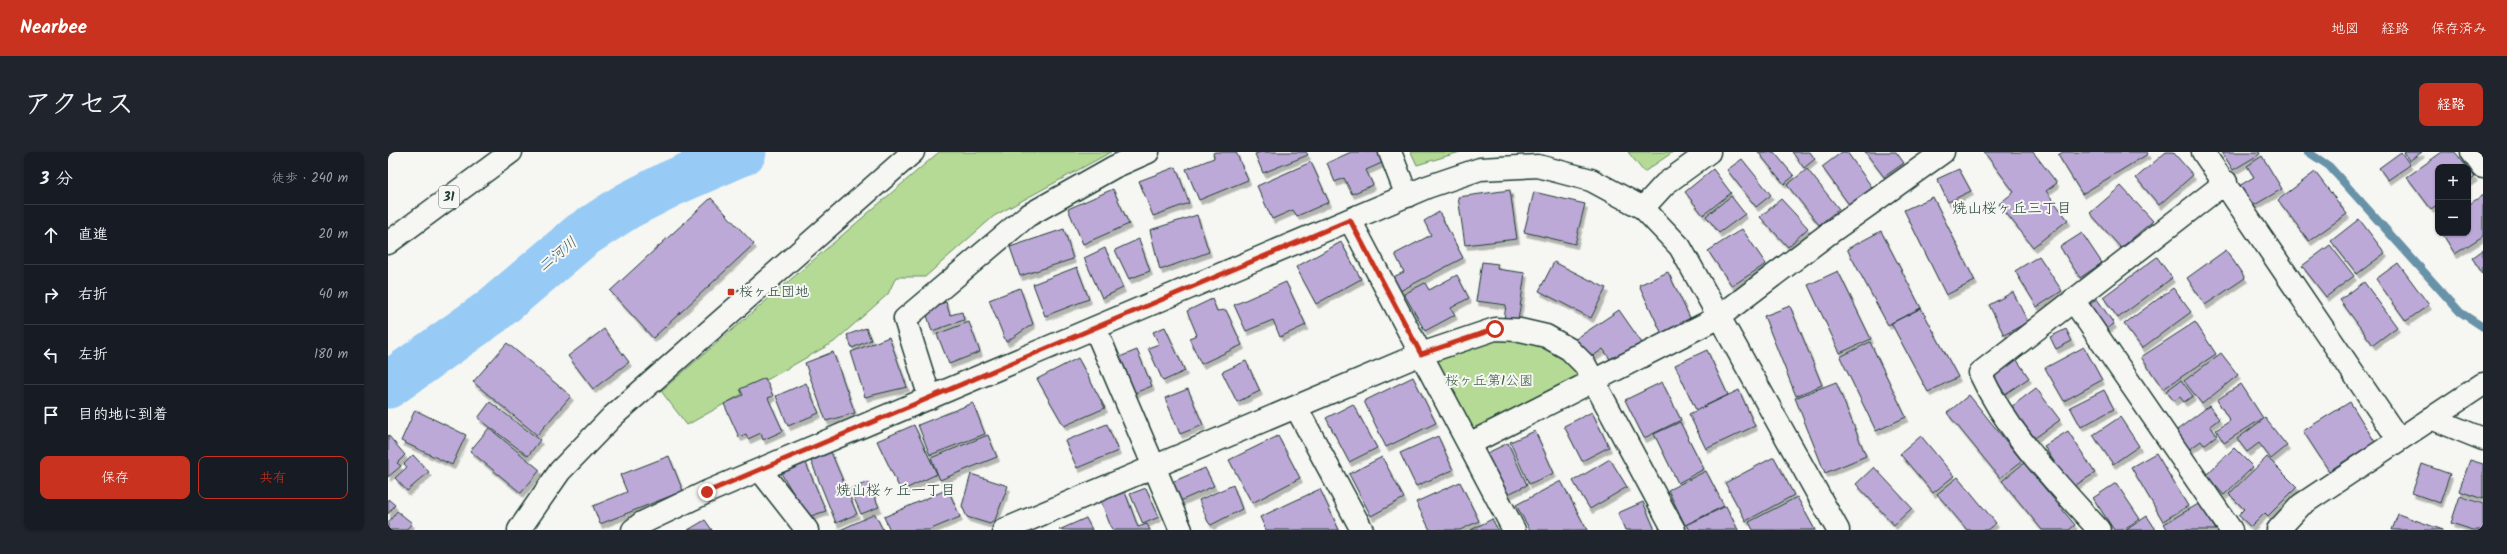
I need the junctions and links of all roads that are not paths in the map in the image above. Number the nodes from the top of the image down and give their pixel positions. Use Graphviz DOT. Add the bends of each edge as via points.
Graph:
graph roads {
  1 [pos="511,152"];
  2 [pos="913,152"];
  3 [pos="1148,152"];
  4 [pos="1390,152"];
  5 [pos="1709,152"];
  6 [pos="1943,152"];
  7 [pos="2203,152"];
  8 [pos="2472,152"];
  9 [pos="2483,167"];
  10 [pos="2226,182"];
  11 [pos="1408,196"];
  12 [pos="1643,208"];
  13 [pos="1350,220"];
  14 [pos="388,243"];
  15 [pos="2073,300"];
  16 [pos="1718,316"];
  17 [pos="1095,328"];
  18 [pos="1421,354"];
  19 [pos="1593,381"];
  20 [pos="2483,384"];
  21 [pos="930,398"];
  22 [pos="1296,407"];
  23 [pos="2431,418"];
  24 [pos="2399,440"];
  25 [pos="2483,440"];
  26 [pos="1469,444"];
  27 [pos="1154,467"];
  28 [pos="760,470"];
  29 [pos="1032,525"];
  30 [pos="519,530"];
  31 [pos="633,530"];
  32 [pos="807,530"];
  33 [pos="1004,530"];
  34 [pos="1181,530"];
  35 [pos="1362,530"];
  36 [pos="1514,530"];
  37 [pos="1674,530"];
  38 [pos="1838,530"];
  39 [pos="2099,530"];
  40 [pos="2231,530"];
  41 [pos="2278,530"];
  1 -- 14 [label="street, 31"];
  2 -- 30 [label="street" via="613,416 560,471"];
  3 -- 21 [label="street" via="1114,167 1027,216 905,319"];
  4 -- 11 [label="street"];
  5 -- 12 [label="street" via="1665,184"];
  6 -- 16 [label="street"];
  7 -- 10 [label="street"];
  8 -- 9 [label="street"];
  10 -- 15 [label="street"];
  10 -- 24 [label="street"];
  11 -- 12 [label="street" via="1480,169 1538,166 1591,180"];
  11 -- 13 [label="street"];
  12 -- 16 [label="street" via="1680,247"];
  13 -- 17 [label="street"];
  13 -- 18 [label="street"];
  15 -- 39 [label="street" via="1980,373 1992,398 2024,445"];
  15 -- 40 [label="street"];
  16 -- 19 [label="street"];
  16 -- 38 [label="street"];
  17 -- 21 [label="street"];
  17 -- 27 [label="street"];
  18 -- 19 [label="street" via="1495,329 1520,330 1546,336 1569,349 1585,365"];
  18 -- 22 [label="street"];
  18 -- 26 [label="street"];
  19 -- 26 [label="street"];
  19 -- 37 [label="street"];
  20 -- 23 [label="street"];
  21 -- 28 [label="street"];
  22 -- 27 [label="street"];
  22 -- 35 [label="street"];
  23 -- 24 [label="street"];
  23 -- 25 [label="street"];
  24 -- 41 [label="street" via="2300,505"];
  26 -- 36 [label="street"];
  27 -- 29 [label="street"];
  27 -- 34 [label="street"];
  28 -- 31 [label="street" via="707,492 642,523"];
  28 -- 32 [label="street"];
  29 -- 33 [label="street"];
}
